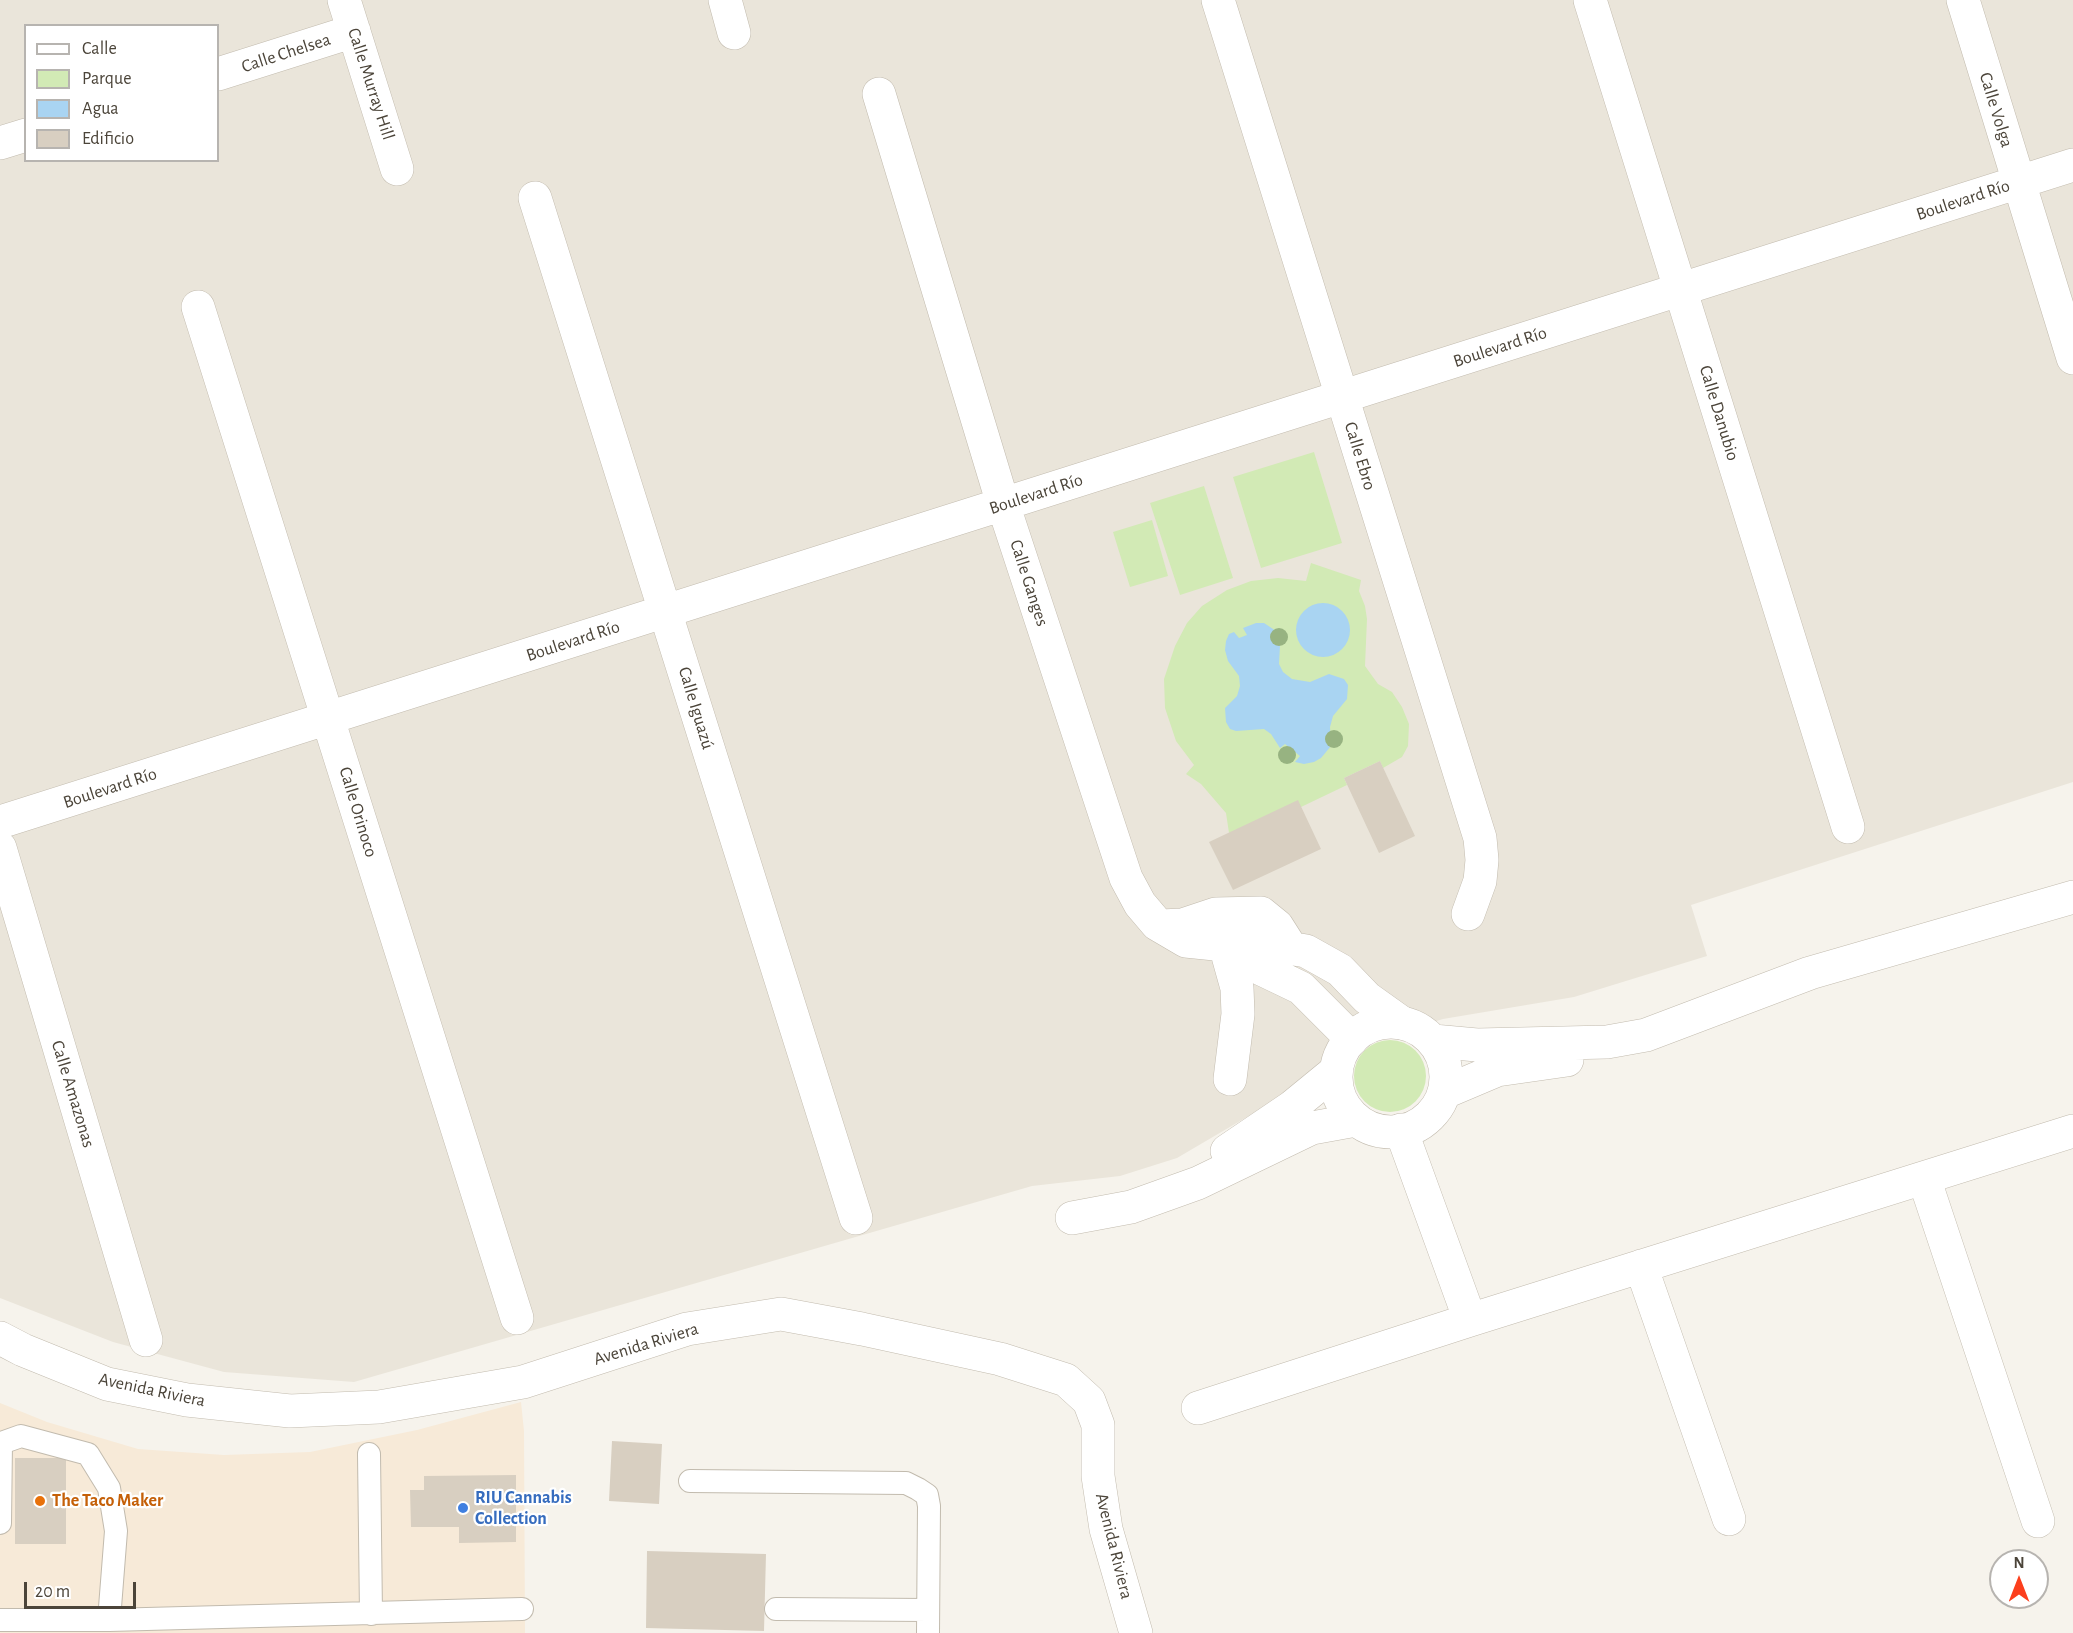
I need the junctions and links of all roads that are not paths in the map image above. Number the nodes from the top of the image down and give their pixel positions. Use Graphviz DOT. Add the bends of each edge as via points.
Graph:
graph roads {
  1 [pos="344,0"];
  2 [pos="725,0"];
  3 [pos="1218,0"];
  4 [pos="1590,0"];
  5 [pos="1963,0"];
  6 [pos="354,31"];
  7 [pos="734,33"];
  8 [pos="219,74"];
  9 [pos="879,94"];
  10 [pos="24,136"];
  11 [pos="0,143"];
  12 [pos="2073,165"];
  13 [pos="397,169"];
  14 [pos="2019,182"];
  15 [pos="535,198"];
  16 [pos="1680,290"];
  17 [pos="198,307"];
  18 [pos="2073,358"];
  19 [pos="1341,397"];
  20 [pos="1004,504"];
  21 [pos="666,611"];
  22 [pos="328,719"];
  23 [pos="0,822"];
  24 [pos="1848,826"];
  25 [pos="0,848"];
  26 [pos="2073,897"];
  27 [pos="1468,914"];
  28 [pos="1161,926"];
  29 [pos="1225,945"];
  30 [pos="1291,948"];
  31 [pos="1402,1023"];
  32 [pos="1352,1039"];
  33 [pos="1433,1041"];
  34 [pos="1607,1042"];
  35 [pos="1336,1071"];
  36 [pos="1230,1079"];
  37 [pos="1445,1092"];
  38 [pos="1356,1120"];
  39 [pos="1401,1130"];
  40 [pos="2073,1131"];
  41 [pos="1924,1178"];
  42 [pos="1198,1183"];
  43 [pos="856,1218"];
  44 [pos="1072,1218"];
  45 [pos="1641,1266"];
  46 [pos="517,1318"];
  47 [pos="1470,1320"];
  48 [pos="0,1338"];
  49 [pos="146,1340"];
  50 [pos="1198,1408"];
  51 [pos="369,1455"];
  52 [pos="690,1481"];
  53 [pos="1729,1519"];
  54 [pos="2038,1521"];
  55 [pos="0,1523"];
  56 [pos="522,1609"];
  57 [pos="776,1609"];
  58 [pos="928,1610"];
  59 [pos="371,1614"];
  60 [pos="0,1620"];
  61 [pos="109,1620"];
  62 [pos="928,1633"];
  63 [pos="1136,1633"];
  1 -- 6 [label="street, Calle Murray Hill"];
  2 -- 7 [label="street"];
  3 -- 19 [label="street, Calle Ebro"];
  4 -- 16 [label="street, Calle Danubio"];
  5 -- 14 [label="street, Calle Volga"];
  6 -- 8 [label="street, Calle Chelsea"];
  6 -- 13 [label="street, Calle Murray Hill"];
  9 -- 20 [label="street, Calle Ganges"];
  10 -- 11 [label="street"];
  12 -- 14 [label="street, Boulevard Río"];
  14 -- 16 [label="street, Boulevard Río"];
  14 -- 18 [label="street, Calle Volga"];
  15 -- 21 [label="street, Calle Iguazú"];
  16 -- 19 [label="street, Boulevard Río"];
  16 -- 24 [label="street, Calle Danubio"];
  17 -- 22 [label="street, Calle Orinoco"];
  19 -- 20 [label="street, Boulevard Río"];
  19 -- 27 [label="street, Calle Ebro" via="1480,838 1480,881"];
  20 -- 21 [label="street, Boulevard Río"];
  20 -- 28 [label="street, Calle Ganges" via="1126,878 1140,904"];
  21 -- 22 [label="street, Boulevard Río"];
  21 -- 43 [label="street, Calle Iguazú"];
  22 -- 23 [label="street, Boulevard Río"];
  22 -- 46 [label="street, Calle Orinoco"];
  25 -- 49 [label="street, Calle Amazonas"];
  26 -- 34 [label="street" via="1810,973 1646,1035"];
  28 -- 29 [label="street, Calle Ganges" via="1186,941"];
  28 -- 30 [label="street" via="1190,924 1216,914 1261,913 1277,926"];
  29 -- 30 [label="street, Calle Ganges"];
  29 -- 32 [label="street" via="1251,964 1301,988"];
  29 -- 36 [label="street" via="1237,988 1238,1014"];
  30 -- 31 [label="street, Calle Ganges" via="1306,951 1340,970 1367,998"];
  31 -- 32 [label="street" via="1366,1028"];
  31 -- 33 [label="street" via="1419,1029"];
  32 -- 35 [label="street" via="1341,1053"];
  33 -- 34 [label="street" via="1477,1045"];
  33 -- 37 [label="street" via="1442,1056"];
  34 -- 37 [label="street" via="1570,1059 1497,1070"];
  35 -- 38 [label="street" via="1337,1089"];
  35 -- 42 [label="street" via="1292,1107 1220,1156"];
  37 -- 39 [label="street" via="1424,1121"];
  38 -- 39 [label="street" via="1372,1128"];
  38 -- 42 [label="street" via="1312,1128"];
  39 -- 47 [label="street"];
  40 -- 41 [label="street"];
  41 -- 45 [label="street"];
  41 -- 54 [label="street"];
  42 -- 44 [label="street" via="1131,1207"];
  45 -- 47 [label="street"];
  45 -- 53 [label="street"];
  47 -- 50 [label="street"];
  48 -- 63 [label="street, Avenida Riviera" via="107,1384 187,1400 290,1411 379,1407 523,1382 687,1329 781,1314 1000,1359 1066,1380 1089,1401 1098,1425 1098,1476 1106,1529"];
  51 -- 59 [label="lane"];
  52 -- 58 [label="lane" via="906,1483 918,1489 927,1495 929,1506"];
  55 -- 61 [label="lane" via="1,1443 21,1436 88,1455 109,1488 116,1531"];
  56 -- 59 [label="lane"];
  57 -- 58 [label="lane"];
  58 -- 62 [label="lane"];
  59 -- 61 [label="lane"];
  60 -- 61 [label="lane"];
}
